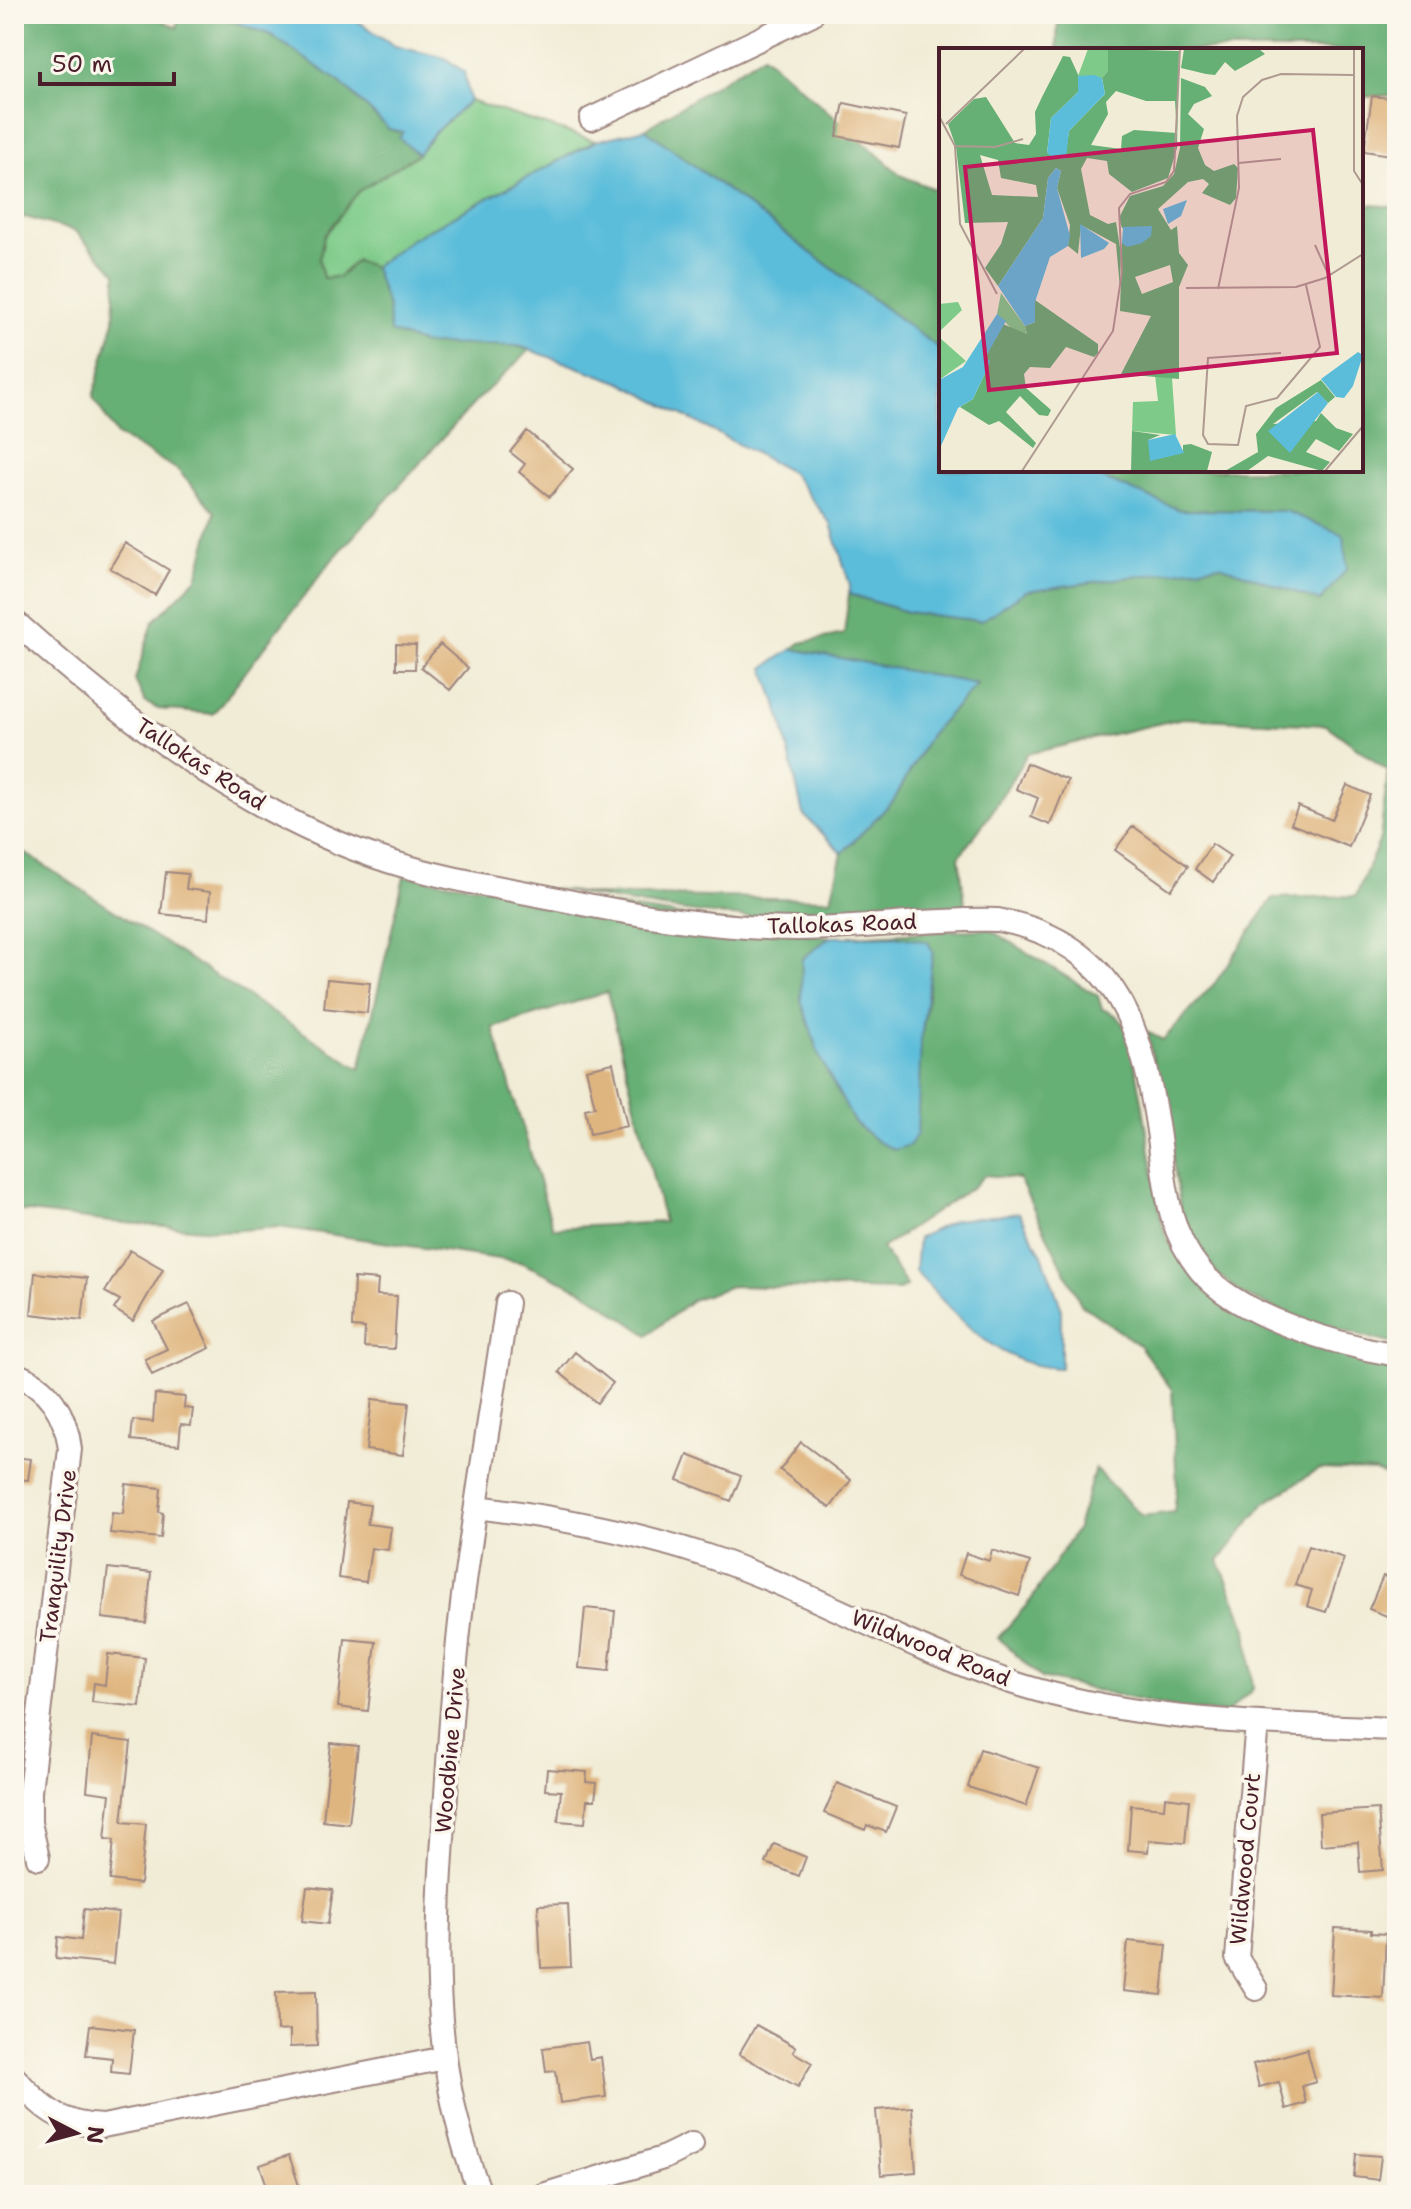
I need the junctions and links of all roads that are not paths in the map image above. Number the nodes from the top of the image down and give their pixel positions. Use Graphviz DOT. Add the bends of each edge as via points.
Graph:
graph roads {
  1 [pos="812,14"];
  2 [pos="591,119"];
  3 [pos="14,621"];
  4 [pos="507,1303"];
  5 [pos="1397,1355"];
  6 [pos="14,1374"];
  7 [pos="477,1507"];
  8 [pos="1257,1723"];
  9 [pos="1397,1729"];
  10 [pos="38,1858"];
  11 [pos="1256,1989"];
  12 [pos="445,2058"];
  13 [pos="14,2077"];
  14 [pos="692,2144"];
  15 [pos="481,2195"];
  16 [pos="543,2195"];
  1 -- 2 [label="street"];
  3 -- 5 [label="street, Tallokas Road" via="161,742 288,819 385,860 652,916 799,929 998,920 1055,937 1096,968 1131,1018 1158,1128 1172,1222 1201,1272 1250,1309"];
  4 -- 7 [label="street, Woodbine Drive"];
  6 -- 10 [label="street, Tranquility Drive" via="52,1399 68,1430 70,1449 30,1791"];
  7 -- 8 [label="street, Wildwood Road" via="593,1526 708,1556 972,1669 1035,1689 1174,1718"];
  7 -- 12 [label="street, Woodbine Drive" via="463,1599 437,1922"];
  8 -- 9 [label="street, Wildwood Road"];
  8 -- 11 [label="street, Wildwood Court" via="1237,1958"];
  12 -- 13 [label="street" via="103,2126 64,2120"];
  12 -- 15 [label="street, Woodbine Drive" via="454,2110"];
  14 -- 16 [label="street"];
}
